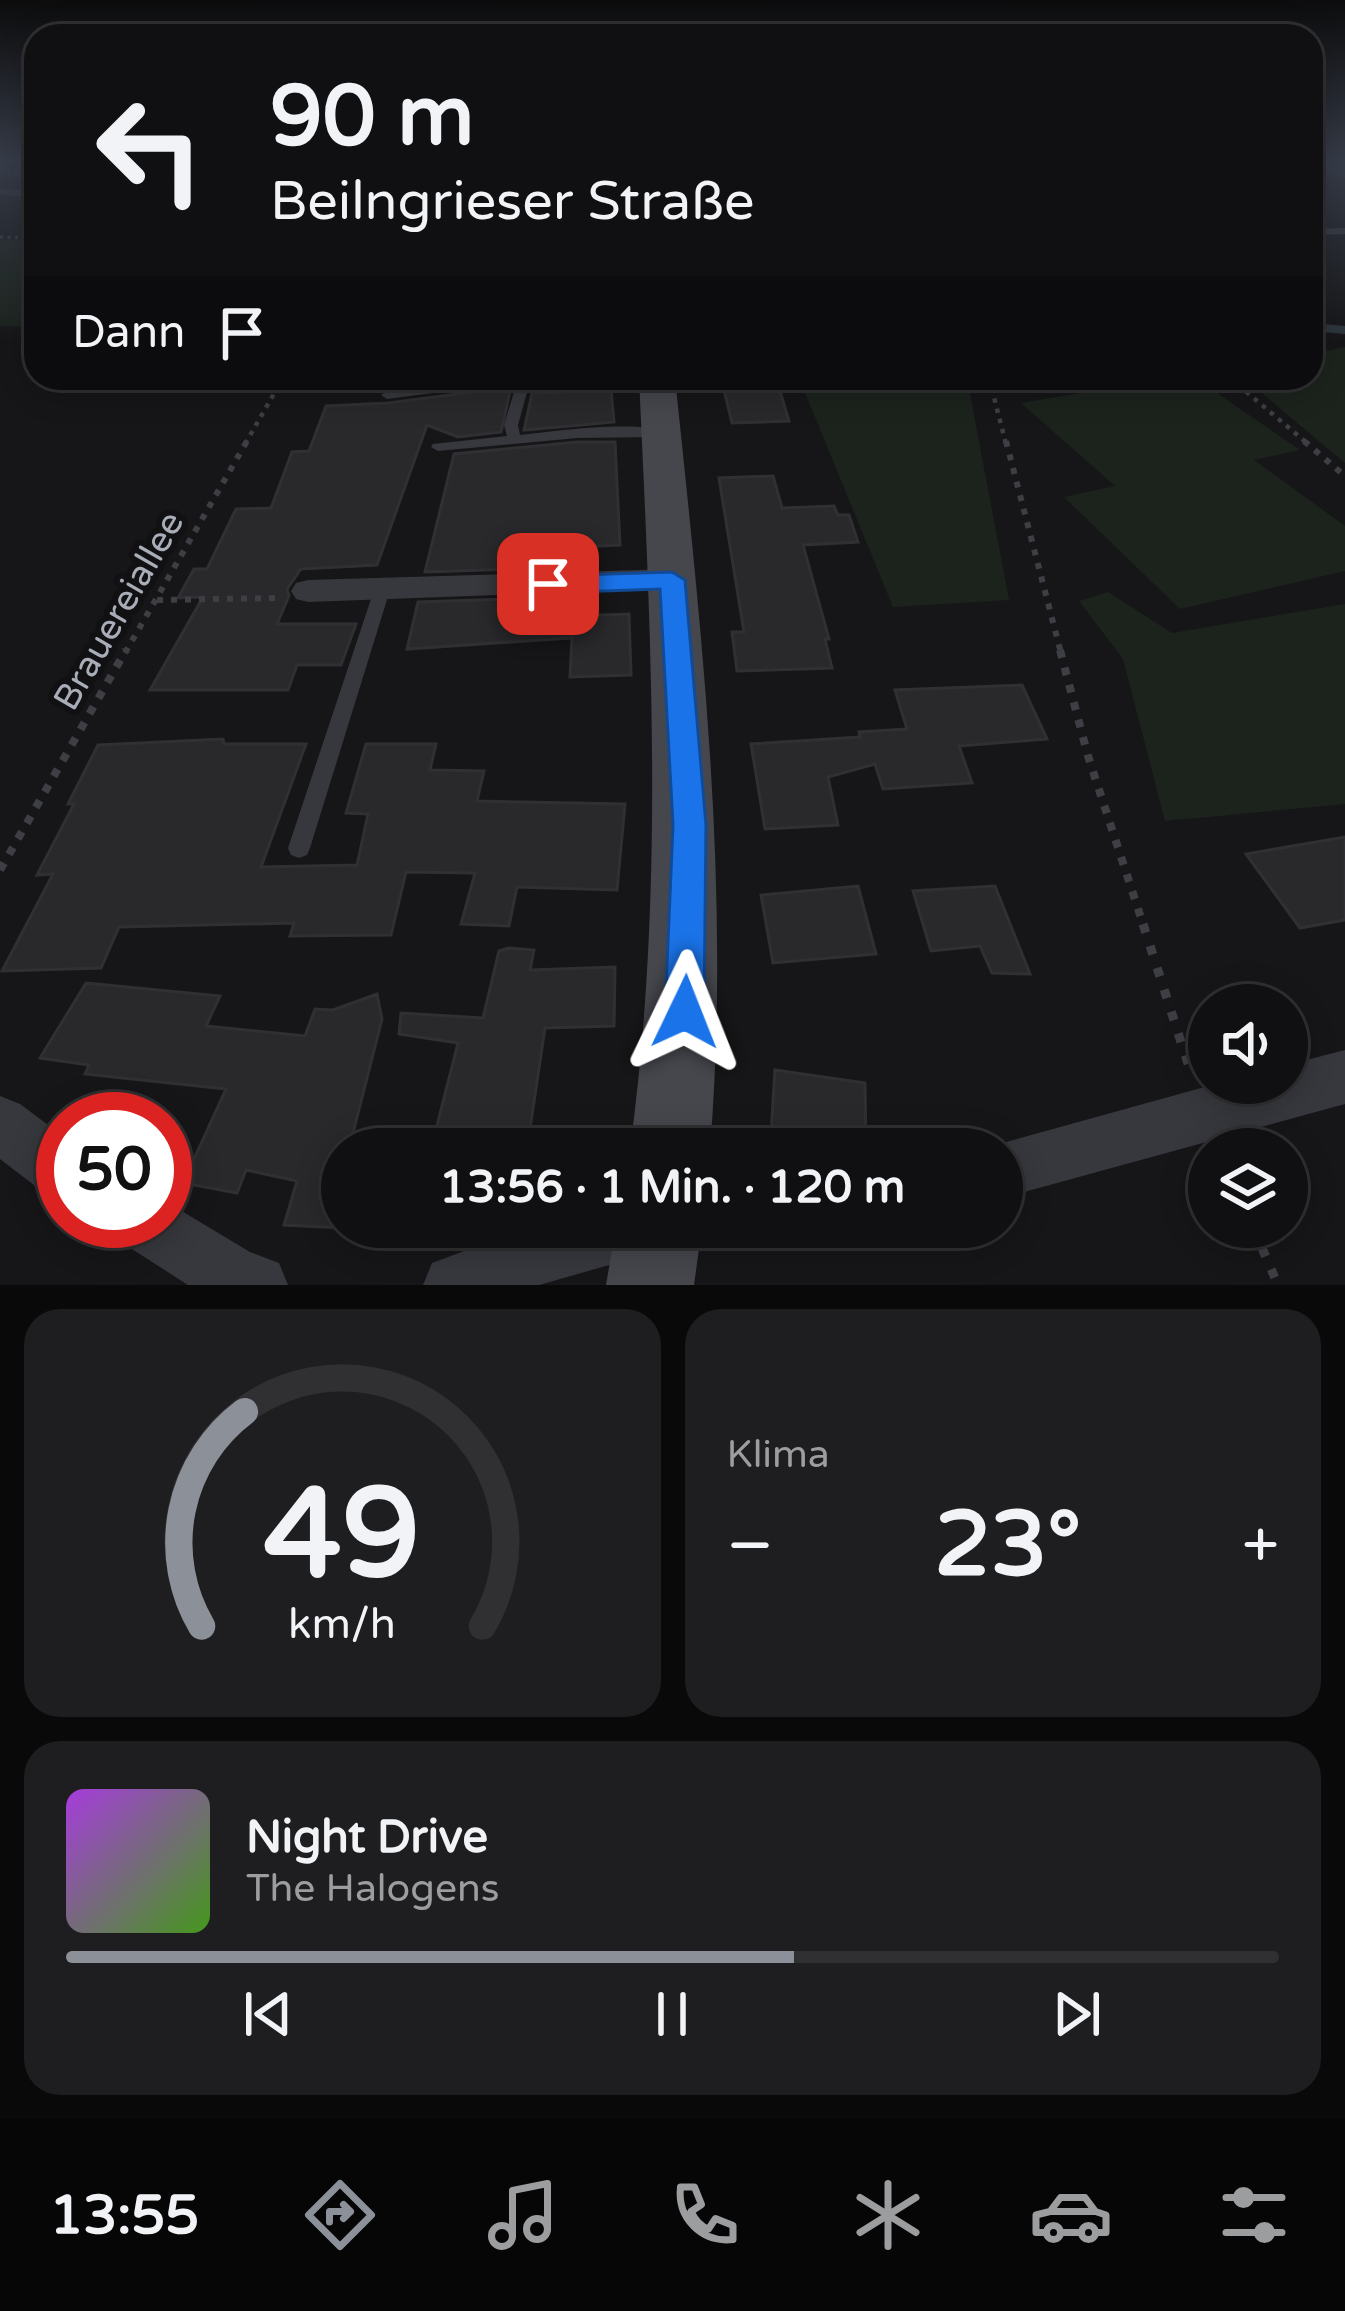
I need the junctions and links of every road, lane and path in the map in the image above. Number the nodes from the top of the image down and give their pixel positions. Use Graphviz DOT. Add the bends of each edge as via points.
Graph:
graph roads {
  1 [pos="277,390"];
  2 [pos="427,390"];
  3 [pos="520,390"];
  4 [pos="992,390"];
  5 [pos="1244,390"];
  6 [pos="387,395"];
  7 [pos="659,405"];
  8 [pos="514,436"];
  9 [pos="438,447"];
  10 [pos="1345,476"];
  11 [pos="672,580"];
  12 [pos="382,590"];
  13 [pos="308,591"];
  14 [pos="157,600"];
  15 [pos="299,848"];
  16 [pos="0,870"];
  17 [pos="1345,1077"];
  18 [pos="1206,1114"];
  19 [pos="0,1124"];
  20 [pos="672,1128"];
  21 [pos="36,1151"];
  22 [pos="1023,1163"];
  23 [pos="186,1248"];
  24 [pos="560,1248"];
  25 [pos="656,1248"];
  26 [pos="1262,1248"];
  27 [pos="257,1285"];
  28 [pos="454,1285"];
  29 [pos="650,1285"];
  30 [pos="1278,1285"];
  1 -- 14 [label="path, Brauereiallee"];
  2 -- 6 [label="lane"];
  3 -- 8 [label="lane"];
  4 -- 18 [label="path" via="1088,756"];
  5 -- 10 [label="path"];
  7 -- 8 [label="lane" via="617,430"];
  7 -- 11 [label="main road"];
  8 -- 9 [label="lane"];
  11 -- 12 [label="street"];
  11 -- 20 [label="main road" via="690,825"];
  12 -- 13 [label="street"];
  12 -- 15 [label="lane"];
  13 -- 14 [label="path"];
  14 -- 16 [label="path, Brauereiallee"];
  17 -- 18 [label="street"];
  18 -- 22 [label="street"];
  19 -- 21 [label="street"];
  23 -- 27 [label="street"];
  24 -- 28 [label="street"];
  25 -- 29 [label="main road"];
  26 -- 30 [label="path"];
}
